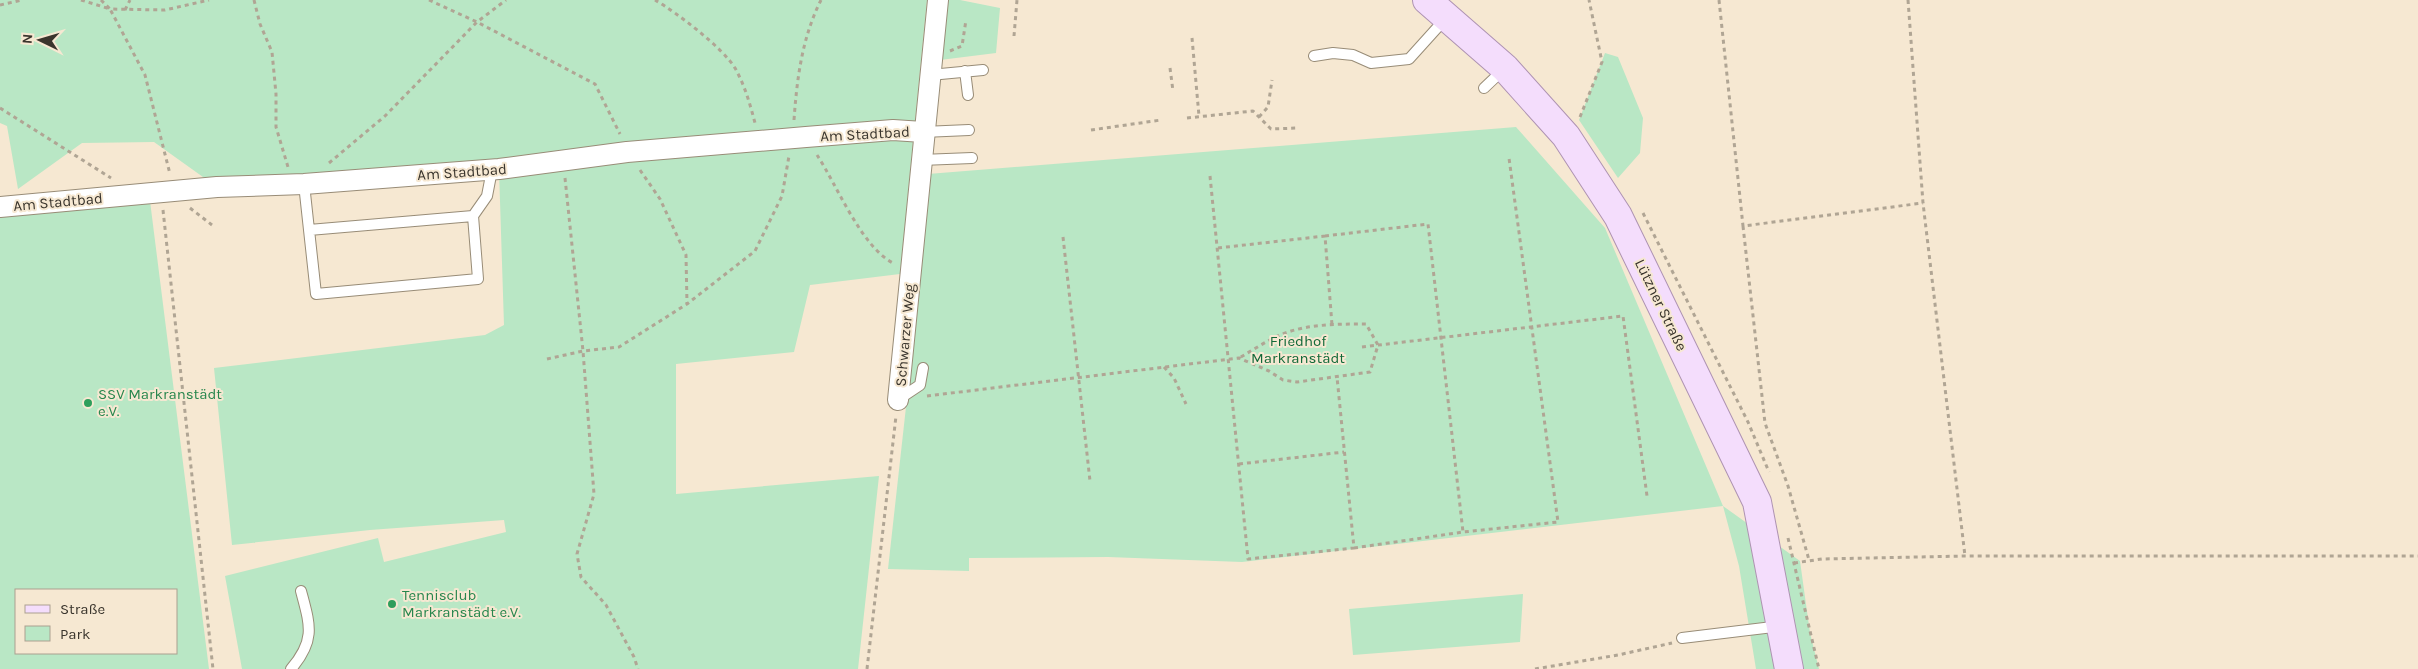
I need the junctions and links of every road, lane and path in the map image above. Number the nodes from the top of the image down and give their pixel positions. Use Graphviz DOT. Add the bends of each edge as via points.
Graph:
graph roads {
  1 [pos="22,0"];
  2 [pos="81,0"];
  3 [pos="101,0"];
  4 [pos="130,0"];
  5 [pos="209,0"];
  6 [pos="254,0"];
  7 [pos="429,0"];
  8 [pos="506,0"];
  9 [pos="655,0"];
  10 [pos="821,0"];
  11 [pos="938,0"];
  12 [pos="1017,0"];
  13 [pos="1589,0"];
  14 [pos="1718,0"];
  15 [pos="1908,0"];
  16 [pos="0,5"];
  17 [pos="110,9"];
  18 [pos="1437,9"];
  19 [pos="126,10"];
  20 [pos="966,20"];
  21 [pos="477,22"];
  22 [pos="1014,36"];
  23 [pos="1192,38"];
  24 [pos="932,51"];
  25 [pos="1314,56"];
  26 [pos="1170,68"];
  27 [pos="1504,68"];
  28 [pos="983,70"];
  29 [pos="966,71"];
  30 [pos="930,75"];
  31 [pos="1272,80"];
  32 [pos="1484,88"];
  33 [pos="1173,92"];
  34 [pos="968,95"];
  35 [pos="0,108"];
  36 [pos="1198,116"];
  37 [pos="1259,117"];
  38 [pos="1186,118"];
  39 [pos="1161,120"];
  40 [pos="1298,128"];
  41 [pos="970,130"];
  42 [pos="1091,130"];
  43 [pos="923,132"];
  44 [pos="1566,136"];
  45 [pos="800,138"];
  46 [pos="759,142"];
  47 [pos="627,152"];
  48 [pos="972,158"];
  49 [pos="1509,158"];
  50 [pos="921,160"];
  51 [pos="563,162"];
  52 [pos="492,170"];
  53 [pos="1210,176"];
  54 [pos="298,184"];
  55 [pos="168,192"];
  56 [pos="140,194"];
  57 [pos="1924,203"];
  58 [pos="0,207"];
  59 [pos="473,216"];
  60 [pos="1743,226"];
  61 [pos="309,230"];
  62 [pos="1325,236"];
  63 [pos="1063,237"];
  64 [pos="1218,248"];
  65 [pos="911,271"];
  66 [pos="687,304"];
  67 [pos="1332,325"];
  68 [pos="1530,327"];
  69 [pos="1441,338"];
  70 [pos="1378,345"];
  71 [pos="1362,347"];
  72 [pos="583,351"];
  73 [pos="1239,358"];
  74 [pos="547,359"];
  75 [pos="1229,360"];
  76 [pos="1164,367"];
  77 [pos="923,368"];
  78 [pos="1078,377"];
  79 [pos="1337,377"];
  80 [pos="898,400"];
  81 [pos="1186,404"];
  82 [pos="1344,452"];
  83 [pos="1239,464"];
  84 [pos="1090,481"];
  85 [pos="1647,496"];
  86 [pos="1463,532"];
  87 [pos="1354,548"];
  88 [pos="1965,556"];
  89 [pos="2418,556"];
  90 [pos="1809,560"];
  91 [pos="1770,569"];
  92 [pos="301,591"];
  93 [pos="1782,626"];
  94 [pos="1704,636"];
  95 [pos="1682,638"];
  96 [pos="213,669"];
  97 [pos="291,669"];
  98 [pos="638,669"];
  99 [pos="867,669"];
  100 [pos="1535,669"];
  101 [pos="1789,669"];
  1 -- 16 [label="path"];
  2 -- 17 [label="path"];
  3 -- 17 [label="path"];
  4 -- 19 [label="path"];
  5 -- 19 [label="path" via="165,10"];
  6 -- 54 [label="path" via="272,52 276,127"];
  7 -- 21 [label="path"];
  8 -- 21 [label="path"];
  9 -- 46 [label="path" via="674,11 734,66 748,96"];
  10 -- 45 [label="path" via="810,21 798,73"];
  11 -- 24 [label="street, Schwarzer Weg"];
  12 -- 22 [label="path"];
  13 -- 44 [label="path" via="1602,62 1578,120"];
  14 -- 60 [label="path"];
  15 -- 57 [label="path"];
  17 -- 19 [label="path"];
  17 -- 55 [label="path" via="145,75"];
  18 -- 25 [label="lane" via="1409,59 1371,63 1353,55 1333,53"];
  18 -- 27 [label="main road, Lützner Straße"];
  20 -- 24 [label="path" via="964,41 959,49"];
  21 -- 47 [label="path" via="595,84"];
  21 -- 54 [label="path" via="385,116"];
  23 -- 36 [label="path"];
  24 -- 30 [label="street, Schwarzer Weg"];
  26 -- 33 [label="path"];
  27 -- 32 [label="lane"];
  27 -- 44 [label="main road, Lützner Straße"];
  28 -- 29 [label="lane"];
  29 -- 30 [label="lane"];
  29 -- 34 [label="lane"];
  30 -- 43 [label="street, Schwarzer Weg"];
  31 -- 37 [label="path" via="1268,107"];
  35 -- 56 [label="path"];
  36 -- 37 [label="path" via="1253,112"];
  36 -- 38 [label="path"];
  37 -- 40 [label="path" via="1271,129"];
  39 -- 42 [label="path"];
  41 -- 43 [label="lane"];
  43 -- 45 [label="street, Am Stadtbad" via="893,130"];
  43 -- 50 [label="street, Schwarzer Weg"];
  44 -- 91 [label="main road, Lützner Straße" via="1618,216 1757,502"];
  45 -- 46 [label="street, Am Stadtbad"];
  45 -- 65 [label="path" via="868,242 883,259"];
  45 -- 66 [label="path" via="782,196 756,251"];
  46 -- 47 [label="street, Am Stadtbad"];
  47 -- 51 [label="street, Am Stadtbad"];
  47 -- 66 [label="path" via="660,199 686,255"];
  48 -- 50 [label="lane"];
  49 -- 68 [label="path"];
  50 -- 65 [label="street, Schwarzer Weg"];
  51 -- 52 [label="street, Am Stadtbad"];
  51 -- 72 [label="path"];
  52 -- 54 [label="street, Am Stadtbad"];
  52 -- 59 [label="lane" via="487,196"];
  53 -- 64 [label="path"];
  54 -- 55 [label="street, Am Stadtbad"];
  54 -- 61 [label="lane"];
  55 -- 56 [label="street, Am Stadtbad"];
  55 -- 96 [label="path"];
  56 -- 58 [label="street, Am Stadtbad"];
  57 -- 60 [label="path"];
  57 -- 88 [label="path"];
  59 -- 61 [label="lane"];
  59 -- 61 [label="lane" via="478,279 316,294"];
  60 -- 90 [label="path" via="1765,424 1788,486"];
  62 -- 64 [label="path"];
  62 -- 67 [label="path"];
  62 -- 69 [label="path" via="1428,224"];
  63 -- 78 [label="path"];
  64 -- 75 [label="path"];
  65 -- 80 [label="street, Schwarzer Weg"];
  66 -- 72 [label="path" via="619,347"];
  67 -- 70 [label="path" via="1366,324"];
  67 -- 73 [label="path" via="1288,332"];
  68 -- 69 [label="path"];
  68 -- 85 [label="path" via="1623,316"];
  68 -- 86 [label="path" via="1558,522"];
  69 -- 70 [label="path"];
  69 -- 86 [label="path"];
  70 -- 71 [label="path"];
  70 -- 79 [label="path" via="1370,372"];
  72 -- 74 [label="path"];
  72 -- 98 [label="path" via="594,494 577,554 581,577 606,605"];
  73 -- 75 [label="path"];
  73 -- 79 [label="path" via="1283,380 1297,382"];
  75 -- 76 [label="path"];
  75 -- 83 [label="path"];
  76 -- 78 [label="path"];
  76 -- 81 [label="path" via="1174,378"];
  77 -- 80 [label="lane" via="920,385"];
  78 -- 80 [label="path"];
  78 -- 84 [label="path"];
  79 -- 82 [label="path"];
  80 -- 99 [label="path, Schwarzer Weg"];
  82 -- 83 [label="path"];
  82 -- 87 [label="path"];
  83 -- 87 [label="path" via="1248,559"];
  86 -- 87 [label="path"];
  88 -- 89 [label="path"];
  88 -- 90 [label="path"];
  90 -- 91 [label="path"];
  91 -- 93 [label="main road, Lützner Straße"];
  92 -- 97 [label="lane" via="310,628 303,656"];
  93 -- 94 [label="lane"];
  93 -- 101 [label="main road, Lützner Straße"];
  94 -- 95 [label="lane"];
  94 -- 100 [label="path"];
}
